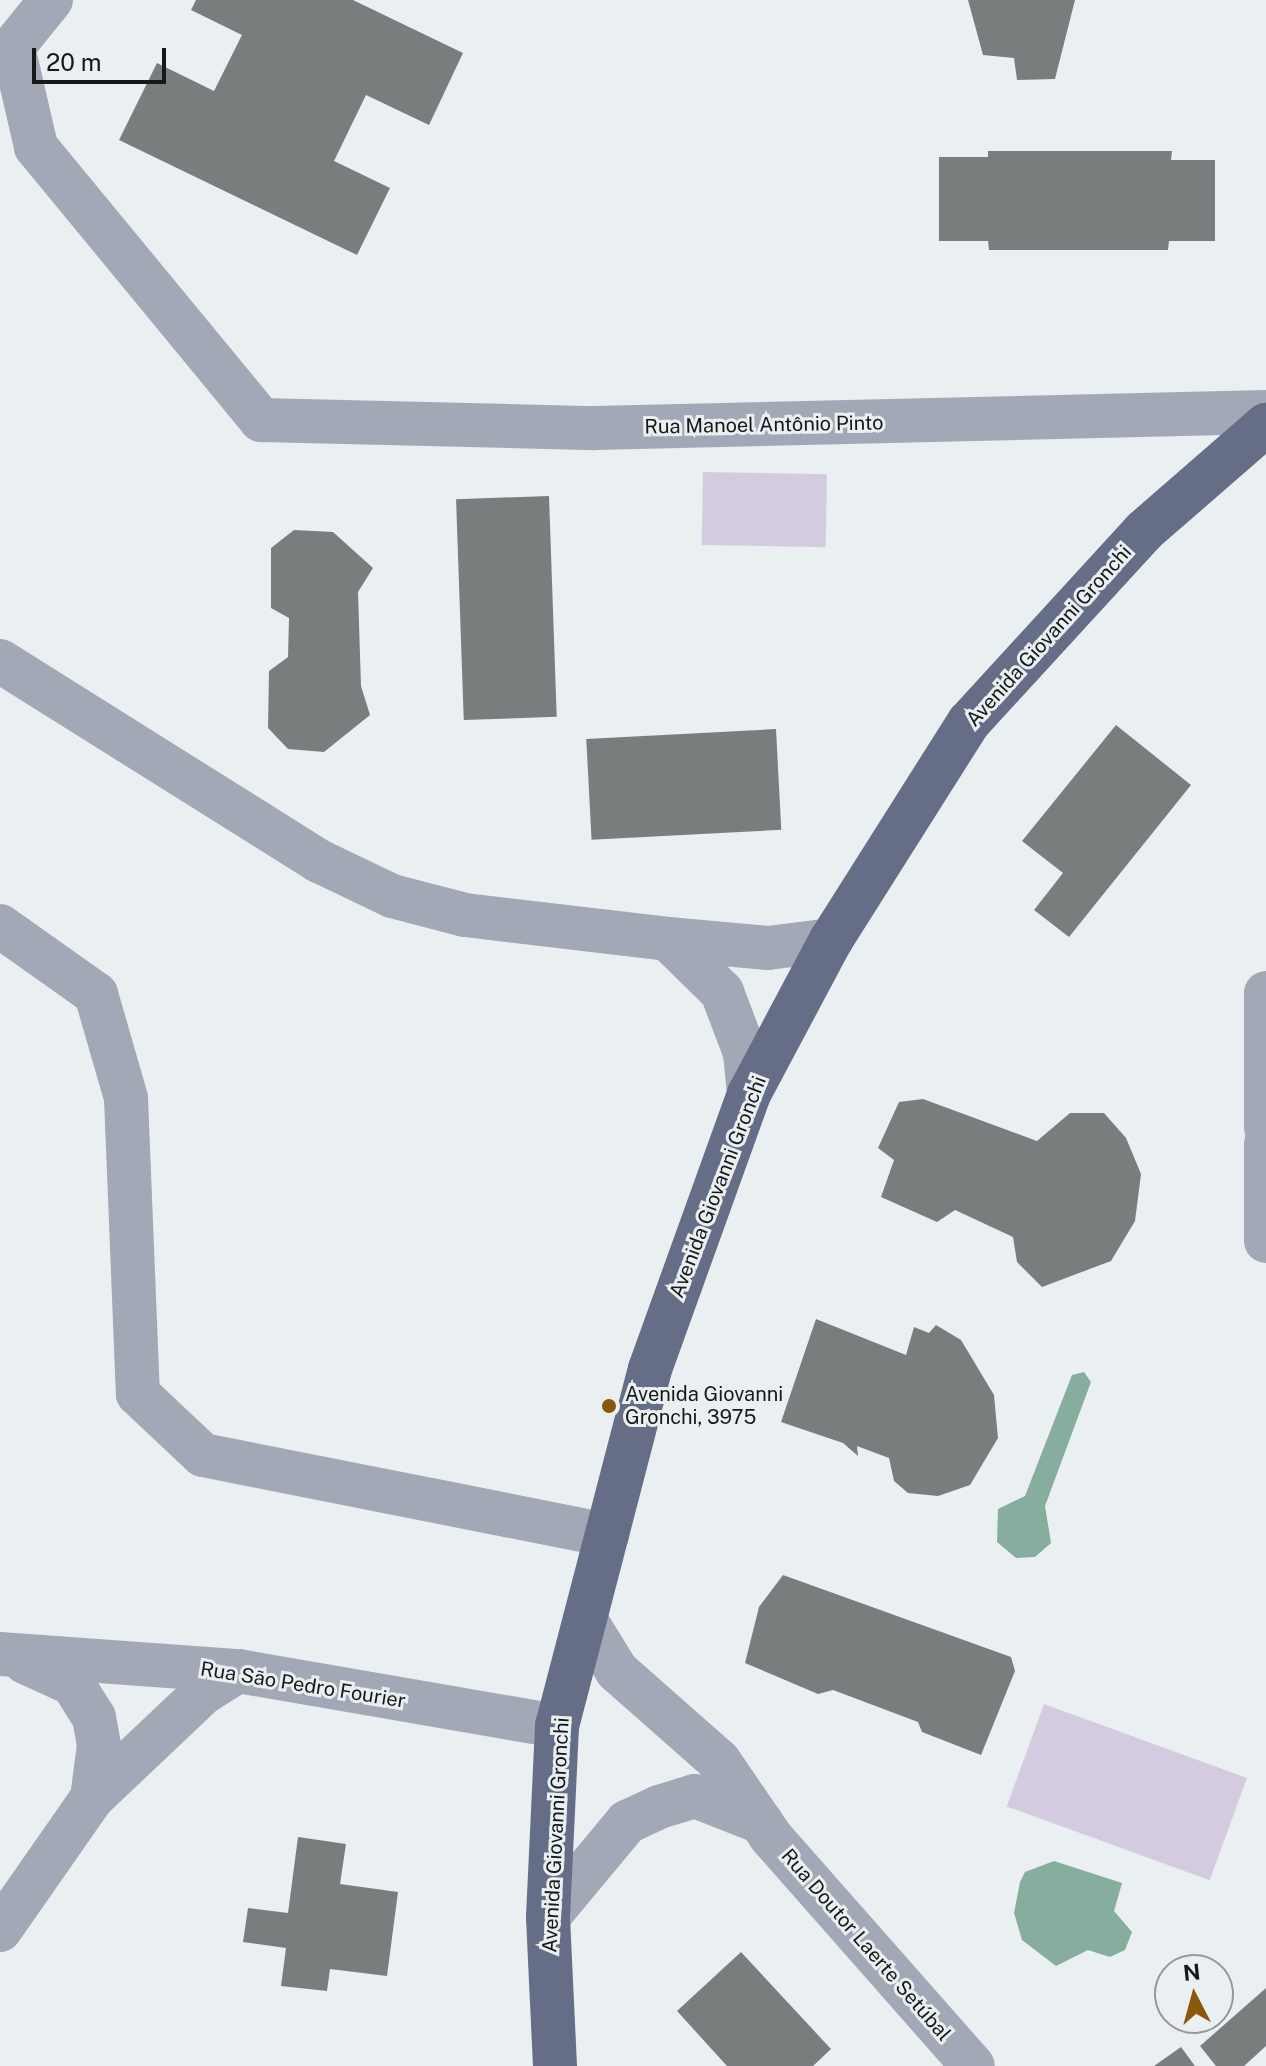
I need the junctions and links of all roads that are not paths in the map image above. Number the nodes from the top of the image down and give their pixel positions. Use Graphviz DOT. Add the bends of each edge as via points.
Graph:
graph roads {
  1 [pos="51,0"];
  2 [pos="7,46"];
  3 [pos="1264,429"];
  4 [pos="0,661"];
  5 [pos="0,926"];
  6 [pos="668,939"];
  7 [pos="831,940"];
  8 [pos="1266,993"];
  9 [pos="749,1094"];
  10 [pos="1266,1128"];
  11 [pos="1266,1144"];
  12 [pos="1266,1241"];
  13 [pos="607,1535"];
  14 [pos="585,1619"];
  15 [pos="2,1654"];
  16 [pos="238,1671"];
  17 [pos="557,1726"];
  18 [pos="92,1798"];
  19 [pos="766,1830"];
  20 [pos="548,1917"];
  21 [pos="0,1930"];
  22 [pos="555,2066"];
  23 [pos="973,2066"];
  1 -- 2 [label="street"];
  2 -- 3 [label="street, Rua Manoel Antônio Pinto" via="36,147 261,420 595,428"];
  3 -- 7 [label="main road, Avenida Giovanni Gronchi" via="1144,531 969,722"];
  4 -- 6 [label="street" via="319,861 392,896 465,915"];
  5 -- 13 [label="street" via="96,994 126,1098 138,1394 203,1455"];
  6 -- 7 [label="street" via="768,948"];
  6 -- 9 [label="street" via="722,992 745,1053"];
  7 -- 9 [label="main road, Avenida Giovanni Gronchi"];
  8 -- 10 [label="street"];
  9 -- 13 [label="main road, Avenida Giovanni Gronchi" via="650,1369"];
  11 -- 12 [label="street"];
  13 -- 14 [label="main road, Avenida Giovanni Gronchi"];
  14 -- 17 [label="main road, Avenida Giovanni Gronchi"];
  14 -- 19 [label="street, Rua Doutor Laerte Setúbal" via="617,1671 719,1761"];
  15 -- 16 [label="street, Rua São Pedro Fourier"];
  15 -- 18 [label="street" via="52,1671 87,1706 99,1745"];
  16 -- 17 [label="street, Rua São Pedro Fourier"];
  16 -- 18 [label="street" via="203,1693"];
  17 -- 20 [label="main road, Avenida Giovanni Gronchi"];
  18 -- 21 [label="street"];
  19 -- 20 [label="street, Rua Doutor Laerte Setúbal" via="695,1796 659,1807 627,1822"];
  19 -- 23 [label="street, Rua Doutor Laerte Setúbal"];
  20 -- 22 [label="main road, Avenida Giovanni Gronchi"];
}
